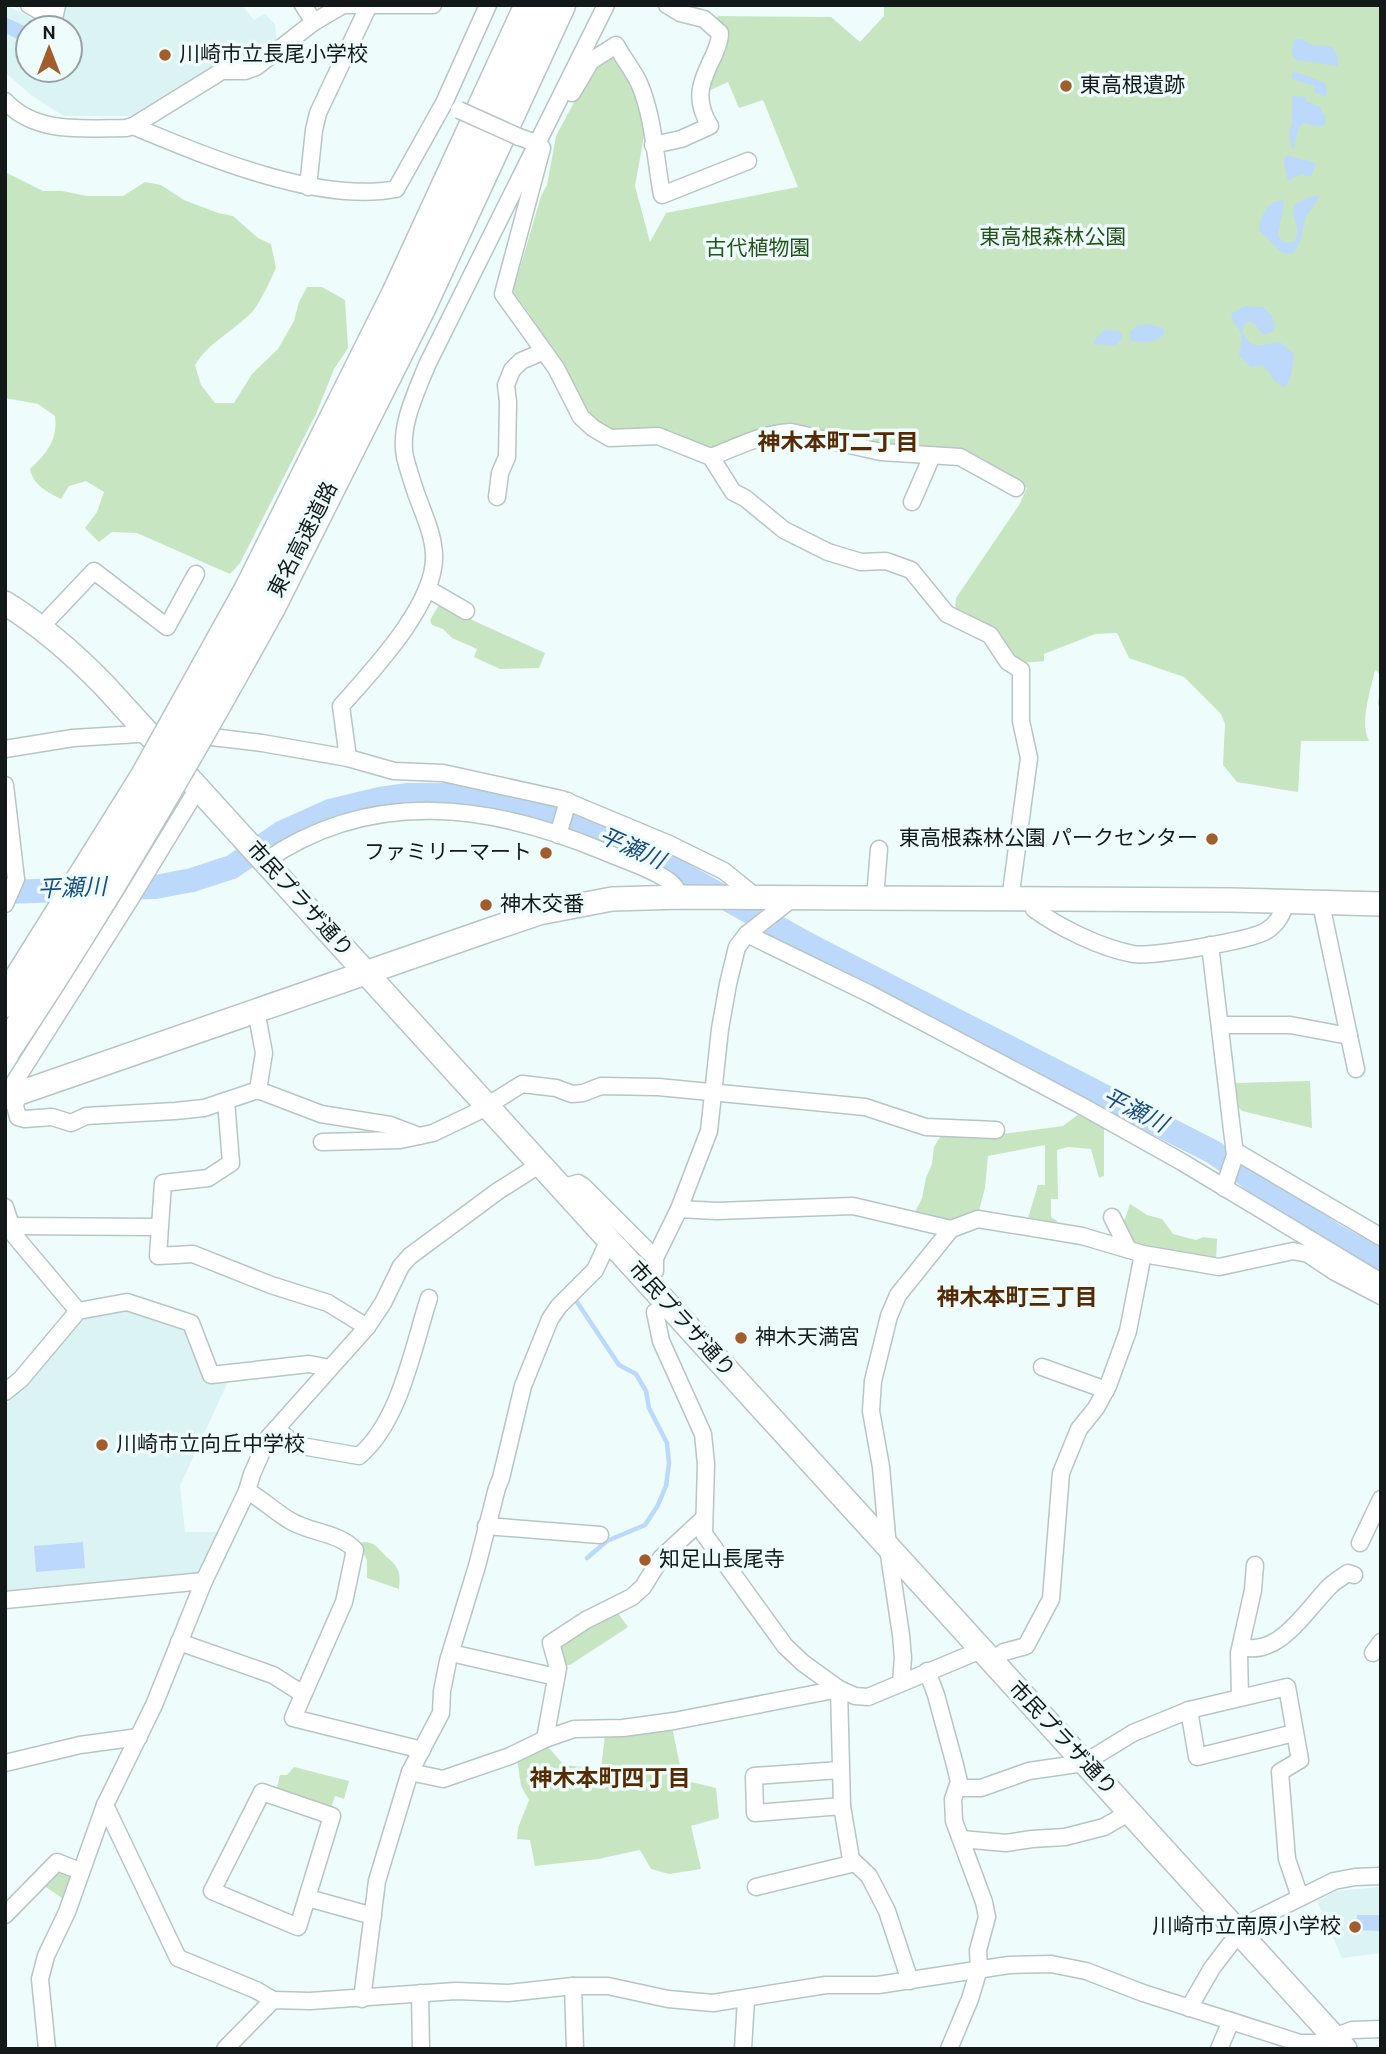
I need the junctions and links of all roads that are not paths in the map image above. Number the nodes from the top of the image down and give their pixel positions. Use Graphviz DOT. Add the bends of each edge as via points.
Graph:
graph roads {
  1 [pos="29,5"];
  2 [pos="57,5"];
  3 [pos="303,5"];
  4 [pos="369,5"];
  5 [pos="433,5"];
  6 [pos="488,5"];
  7 [pos="530,5"];
  8 [pos="559,5"];
  9 [pos="606,5"];
  10 [pos="667,5"];
  11 [pos="314,22"];
  12 [pos="5,101"];
  13 [pos="451,106"];
  14 [pos="133,126"];
  15 [pos="536,143"];
  16 [pos="653,145"];
  17 [pos="748,162"];
  18 [pos="308,187"];
  19 [pos="542,352"];
  20 [pos="932,456"];
  21 [pos="712,457"];
  22 [pos="1016,488"];
  23 [pos="497,496"];
  24 [pos="912,502"];
  25 [pos="196,574"];
  26 [pos="428,589"];
  27 [pos="260,599"];
  28 [pos="5,603"];
  29 [pos="466,611"];
  30 [pos="40,628"];
  31 [pos="148,733"];
  32 [pos="5,749"];
  33 [pos="348,758"];
  34 [pos="5,785"];
  35 [pos="198,788"];
  36 [pos="567,806"];
  37 [pos="558,833"];
  38 [pos="880,849"];
  39 [pos="257,855"];
  40 [pos="682,897"];
  41 [pos="756,897"];
  42 [pos="875,898"];
  43 [pos="1010,900"];
  44 [pos="1034,900"];
  45 [pos="1287,901"];
  46 [pos="5,904"];
  47 [pos="1321,904"];
  48 [pos="1381,904"];
  49 [pos="785,905"];
  50 [pos="747,934"];
  51 [pos="1210,945"];
  52 [pos="365,973"];
  53 [pos="5,1002"];
  54 [pos="256,1010"];
  55 [pos="1220,1024"];
  56 [pos="1349,1036"];
  57 [pos="1356,1069"];
  58 [pos="9,1080"];
  59 [pos="258,1090"];
  60 [pos="715,1094"];
  61 [pos="226,1101"];
  62 [pos="487,1106"];
  63 [pos="996,1130"];
  64 [pos="419,1136"];
  65 [pos="322,1142"];
  66 [pos="1235,1153"];
  67 [pos="539,1164"];
  68 [pos="1224,1186"];
  69 [pos="561,1188"];
  70 [pos="5,1207"];
  71 [pos="679,1209"];
  72 [pos="1112,1217"];
  73 [pos="12,1226"];
  74 [pos="159,1227"];
  75 [pos="951,1229"];
  76 [pos="1381,1237"];
  77 [pos="609,1240"];
  78 [pos="1135,1252"];
  79 [pos="1381,1282"];
  80 [pos="1381,1296"];
  81 [pos="429,1298"];
  82 [pos="78,1311"];
  83 [pos="655,1312"];
  84 [pos="366,1327"];
  85 [pos="1042,1367"];
  86 [pos="330,1368"];
  87 [pos="1106,1390"];
  88 [pos="5,1392"];
  89 [pos="276,1429"];
  90 [pos="247,1491"];
  91 [pos="1381,1499"];
  92 [pos="703,1519"];
  93 [pos="485,1526"];
  94 [pos="600,1535"];
  95 [pos="1360,1543"];
  96 [pos="888,1548"];
  97 [pos="1255,1565"];
  98 [pos="1348,1572"];
  99 [pos="204,1581"];
  100 [pos="5,1600"];
  101 [pos="178,1642"];
  102 [pos="1241,1647"];
  103 [pos="451,1654"];
  104 [pos="986,1656"];
  105 [pos="927,1671"];
  106 [pos="556,1677"];
  107 [pos="901,1682"];
  108 [pos="839,1689"];
  109 [pos="303,1694"];
  110 [pos="1240,1697"];
  111 [pos="1189,1710"];
  112 [pos="1294,1733"];
  113 [pos="139,1737"];
  114 [pos="545,1739"];
  115 [pos="422,1750"];
  116 [pos="5,1763"];
  117 [pos="1084,1763"];
  118 [pos="840,1770"];
  119 [pos="410,1772"];
  120 [pos="958,1788"];
  121 [pos="105,1805"];
  122 [pos="842,1807"];
  123 [pos="1130,1812"];
  124 [pos="961,1839"];
  125 [pos="855,1863"];
  126 [pos="80,1871"];
  127 [pos="1381,1876"];
  128 [pos="756,1887"];
  129 [pos="1300,1897"];
  130 [pos="308,1898"];
  131 [pos="5,1915"];
  132 [pos="373,1916"];
  133 [pos="1238,1932"];
  134 [pos="979,1969"];
  135 [pos="910,1981"];
  136 [pos="573,1986"];
  137 [pos="420,1993"];
  138 [pos="362,1998"];
  139 [pos="746,1999"];
  140 [pos="272,2000"];
  141 [pos="1189,2008"];
  142 [pos="1231,2021"];
  143 [pos="1381,2029"];
  144 [pos="1340,2043"];
  145 [pos="47,2049"];
  146 [pos="225,2049"];
  147 [pos="421,2049"];
  148 [pos="575,2049"];
  149 [pos="743,2049"];
  150 [pos="949,2049"];
  151 [pos="1219,2049"];
  1 -- 2 [label="street" via="54,19"];
  3 -- 11 [label="street"];
  4 -- 5 [label="street"];
  4 -- 11 [label="street" via="344,5"];
  4 -- 18 [label="street" via="318,113"];
  6 -- 13 [label="street"];
  7 -- 27 [label="highway, 東名高速道路"];
  8 -- 27 [label="highway, 東名高速道路" via="415,318"];
  9 -- 15 [label="street"];
  10 -- 16 [label="street" via="704,19 720,33 720,41 701,83 702,110 710,126"];
  11 -- 14 [label="street" via="257,67 222,71"];
  12 -- 14 [label="street" via="30,119 51,125 77,130"];
  13 -- 15 [label="street, bridge"];
  13 -- 18 [label="street" via="396,190"];
  14 -- 18 [label="street" via="213,159"];
  15 -- 16 [label="street" via="550,130 591,61 615,46 638,80"];
  15 -- 19 [label="street" via="542,148 503,294"];
  15 -- 26 [label="street" via="427,365 410,411 405,456 430,531 434,556"];
  16 -- 17 [label="street" via="662,195"];
  19 -- 21 [label="street" via="556,368 581,417 593,428 610,438 658,436"];
  19 -- 23 [label="street" via="521,361 506,385 507,457"];
  20 -- 21 [label="street" via="881,452 779,432"];
  20 -- 22 [label="street" via="960,457"];
  20 -- 24 [label="street"];
  21 -- 43 [label="street" via="733,492 784,530 828,552 911,570 947,614 990,635 1008,662 1021,670 1021,721 1029,758"];
  25 -- 30 [label="street" via="167,627 94,571"];
  26 -- 29 [label="street"];
  26 -- 33 [label="street" via="389,649 341,706"];
  27 -- 53 [label="highway, 東名高速道路, bridge"];
  27 -- 58 [label="highway, 東名高速道路, bridge" via="145,830 62,964"];
  28 -- 30 [label="street, 市民プラザ通り"];
  30 -- 31 [label="street, 市民プラザ通り" via="83,663"];
  31 -- 32 [label="street"];
  31 -- 33 [label="street" via="262,743"];
  31 -- 35 [label="street, 市民プラザ通り"];
  33 -- 36 [label="street" via="394,771 443,773 526,790"];
  34 -- 46 [label="street" via="16,879"];
  35 -- 39 [label="street, 市民プラザ通り"];
  35 -- 58 [label="street" via="131,898"];
  36 -- 37 [label="street"];
  36 -- 41 [label="street" via="669,844 724,871"];
  37 -- 39 [label="street" via="464,812 396,811 323,830"];
  37 -- 40 [label="street" via="670,881"];
  38 -- 42 [label="street"];
  39 -- 52 [label="street, 市民プラザ通り"];
  40 -- 41 [label="street"];
  40 -- 52 [label="street" via="612,899 550,911"];
  41 -- 49 [label="street"];
  42 -- 43 [label="street"];
  42 -- 49 [label="street"];
  43 -- 44 [label="street"];
  44 -- 45 [label="street"];
  44 -- 51 [label="street" via="1034,909 1045,917 1110,949 1137,955"];
  45 -- 47 [label="street"];
  45 -- 51 [label="street" via="1280,919 1265,932"];
  47 -- 48 [label="street"];
  47 -- 56 [label="street"];
  49 -- 50 [label="street"];
  50 -- 60 [label="street" via="737,947 727,984"];
  50 -- 68 [label="street" via="870,994"];
  51 -- 55 [label="street"];
  52 -- 54 [label="street"];
  52 -- 62 [label="street, 市民プラザ通り"];
  54 -- 58 [label="street"];
  54 -- 59 [label="street" via="264,1052"];
  55 -- 56 [label="street" via="1290,1025"];
  55 -- 66 [label="street"];
  56 -- 57 [label="street"];
  58 -- 61 [label="street" via="18,1117 26,1119 52,1117 71,1123 86,1116 204,1108"];
  59 -- 61 [label="street"];
  59 -- 64 [label="street" via="321,1114 390,1125"];
  60 -- 62 [label="street" via="601,1086 572,1094 522,1084"];
  60 -- 63 [label="street" via="865,1107 926,1127"];
  60 -- 71 [label="street" via="709,1130"];
  61 -- 74 [label="street" via="231,1163 208,1178 163,1183"];
  62 -- 64 [label="street"];
  62 -- 67 [label="street, 市民プラザ通り"];
  64 -- 65 [label="street"];
  66 -- 68 [label="street"];
  66 -- 76 [label="street"];
  67 -- 69 [label="street, 市民プラザ通り"];
  67 -- 84 [label="street" via="410,1256"];
  68 -- 79 [label="street"];
  69 -- 71 [label="street" via="583,1186 655,1265"];
  69 -- 77 [label="street, 市民プラザ通り"];
  70 -- 73 [label="street"];
  71 -- 75 [label="street" via="853,1206"];
  72 -- 78 [label="street"];
  73 -- 74 [label="street"];
  73 -- 82 [label="street" via="14,1235"];
  74 -- 84 [label="street" via="158,1256 192,1254 328,1303"];
  75 -- 78 [label="street" via="978,1219 1082,1236"];
  75 -- 96 [label="street" via="898,1295 873,1381 871,1410"];
  77 -- 93 [label="street" via="595,1270 559,1306 543,1336 523,1386"];
  77 -- 96 [label="street, 市民プラザ通り"];
  78 -- 80 [label="street" via="1219,1268 1293,1251 1308,1254"];
  78 -- 87 [label="street" via="1128,1331"];
  81 -- 89 [label="street" via="397,1398 374,1443 359,1456 296,1445"];
  82 -- 86 [label="street" via="127,1302 191,1323 211,1376 309,1364"];
  82 -- 88 [label="street"];
  83 -- 92 [label="street" via="661,1341 703,1434"];
  84 -- 86 [label="street"];
  85 -- 87 [label="street"];
  86 -- 89 [label="street"];
  87 -- 104 [label="street" via="1079,1429 1062,1473 1051,1599 1026,1646"];
  89 -- 90 [label="street"];
  90 -- 99 [label="street"];
  90 -- 109 [label="street" via="290,1521 348,1542 355,1550 344,1602"];
  91 -- 95 [label="street"];
  92 -- 106 [label="street" via="661,1558 632,1597 551,1643"];
  92 -- 108 [label="street" via="704,1534 785,1646"];
  93 -- 94 [label="street"];
  93 -- 103 [label="street"];
  96 -- 104 [label="street, 市民プラザ通り"];
  96 -- 107 [label="street" via="902,1646"];
  97 -- 102 [label="street"];
  98 -- 102 [label="street" via="1272,1643 1254,1650"];
  99 -- 100 [label="street"];
  99 -- 101 [label="street"];
  101 -- 109 [label="street" via="273,1675"];
  101 -- 113 [label="street"];
  102 -- 110 [label="street"];
  103 -- 106 [label="street"];
  103 -- 115 [label="street" via="441,1713"];
  104 -- 105 [label="street"];
  104 -- 117 [label="street, 市民プラザ通り"];
  105 -- 107 [label="street"];
  105 -- 120 [label="street" via="956,1765"];
  106 -- 114 [label="street"];
  107 -- 108 [label="street" via="868,1697"];
  108 -- 114 [label="street" via="686,1719 574,1729"];
  108 -- 118 [label="street"];
  109 -- 115 [label="street" via="293,1718"];
  110 -- 111 [label="street"];
  110 -- 112 [label="street" via="1287,1686"];
  111 -- 112 [label="street" via="1197,1757"];
  111 -- 117 [label="street" via="1133,1733"];
  112 -- 129 [label="street" via="1300,1760 1280,1772 1287,1859"];
  113 -- 116 [label="street"];
  113 -- 121 [label="street"];
  114 -- 119 [label="street" via="443,1779"];
  115 -- 119 [label="street"];
  117 -- 120 [label="street" via="1028,1771 981,1788"];
  117 -- 123 [label="street, 市民プラザ通り"];
  118 -- 122 [label="street"];
  118 -- 122 [label="street" via="754,1776 754,1801 755,1813"];
  119 -- 132 [label="street" via="377,1881"];
  120 -- 124 [label="street" via="953,1799 954,1821"];
  121 -- 126 [label="street"];
  121 -- 140 [label="street" via="178,1958"];
  122 -- 125 [label="street"];
  123 -- 124 [label="street" via="1104,1827 1065,1837 1006,1843"];
  123 -- 133 [label="street, 市民プラザ通り"];
  124 -- 134 [label="street" via="988,1917 978,1950"];
  125 -- 128 [label="street"];
  125 -- 135 [label="street" via="869,1876 887,1911"];
  126 -- 131 [label="street" via="57,1862"];
  126 -- 145 [label="street" via="40,1979"];
  127 -- 129 [label="street" via="1334,1881"];
  129 -- 133 [label="street"];
  130 -- 130 [label="street" via="298,1927 212,1891 262,1792 332,1816"];
  130 -- 132 [label="street"];
  132 -- 138 [label="street"];
  133 -- 141 [label="street"];
  133 -- 144 [label="street, 市民プラザ通り"];
  134 -- 135 [label="street"];
  134 -- 141 [label="street" via="1051,1964 1086,1971"];
  134 -- 150 [label="street"];
  135 -- 139 [label="street" via="826,1985"];
  136 -- 137 [label="street" via="508,1993"];
  136 -- 139 [label="street" via="608,1986 713,2003"];
  136 -- 148 [label="street"];
  137 -- 138 [label="street"];
  137 -- 147 [label="street"];
  138 -- 140 [label="street"];
  139 -- 149 [label="street"];
  140 -- 146 [label="street"];
  141 -- 142 [label="street"];
  142 -- 144 [label="street" via="1300,2043"];
  142 -- 151 [label="street"];
  143 -- 144 [label="street" via="1352,2030"];
}
